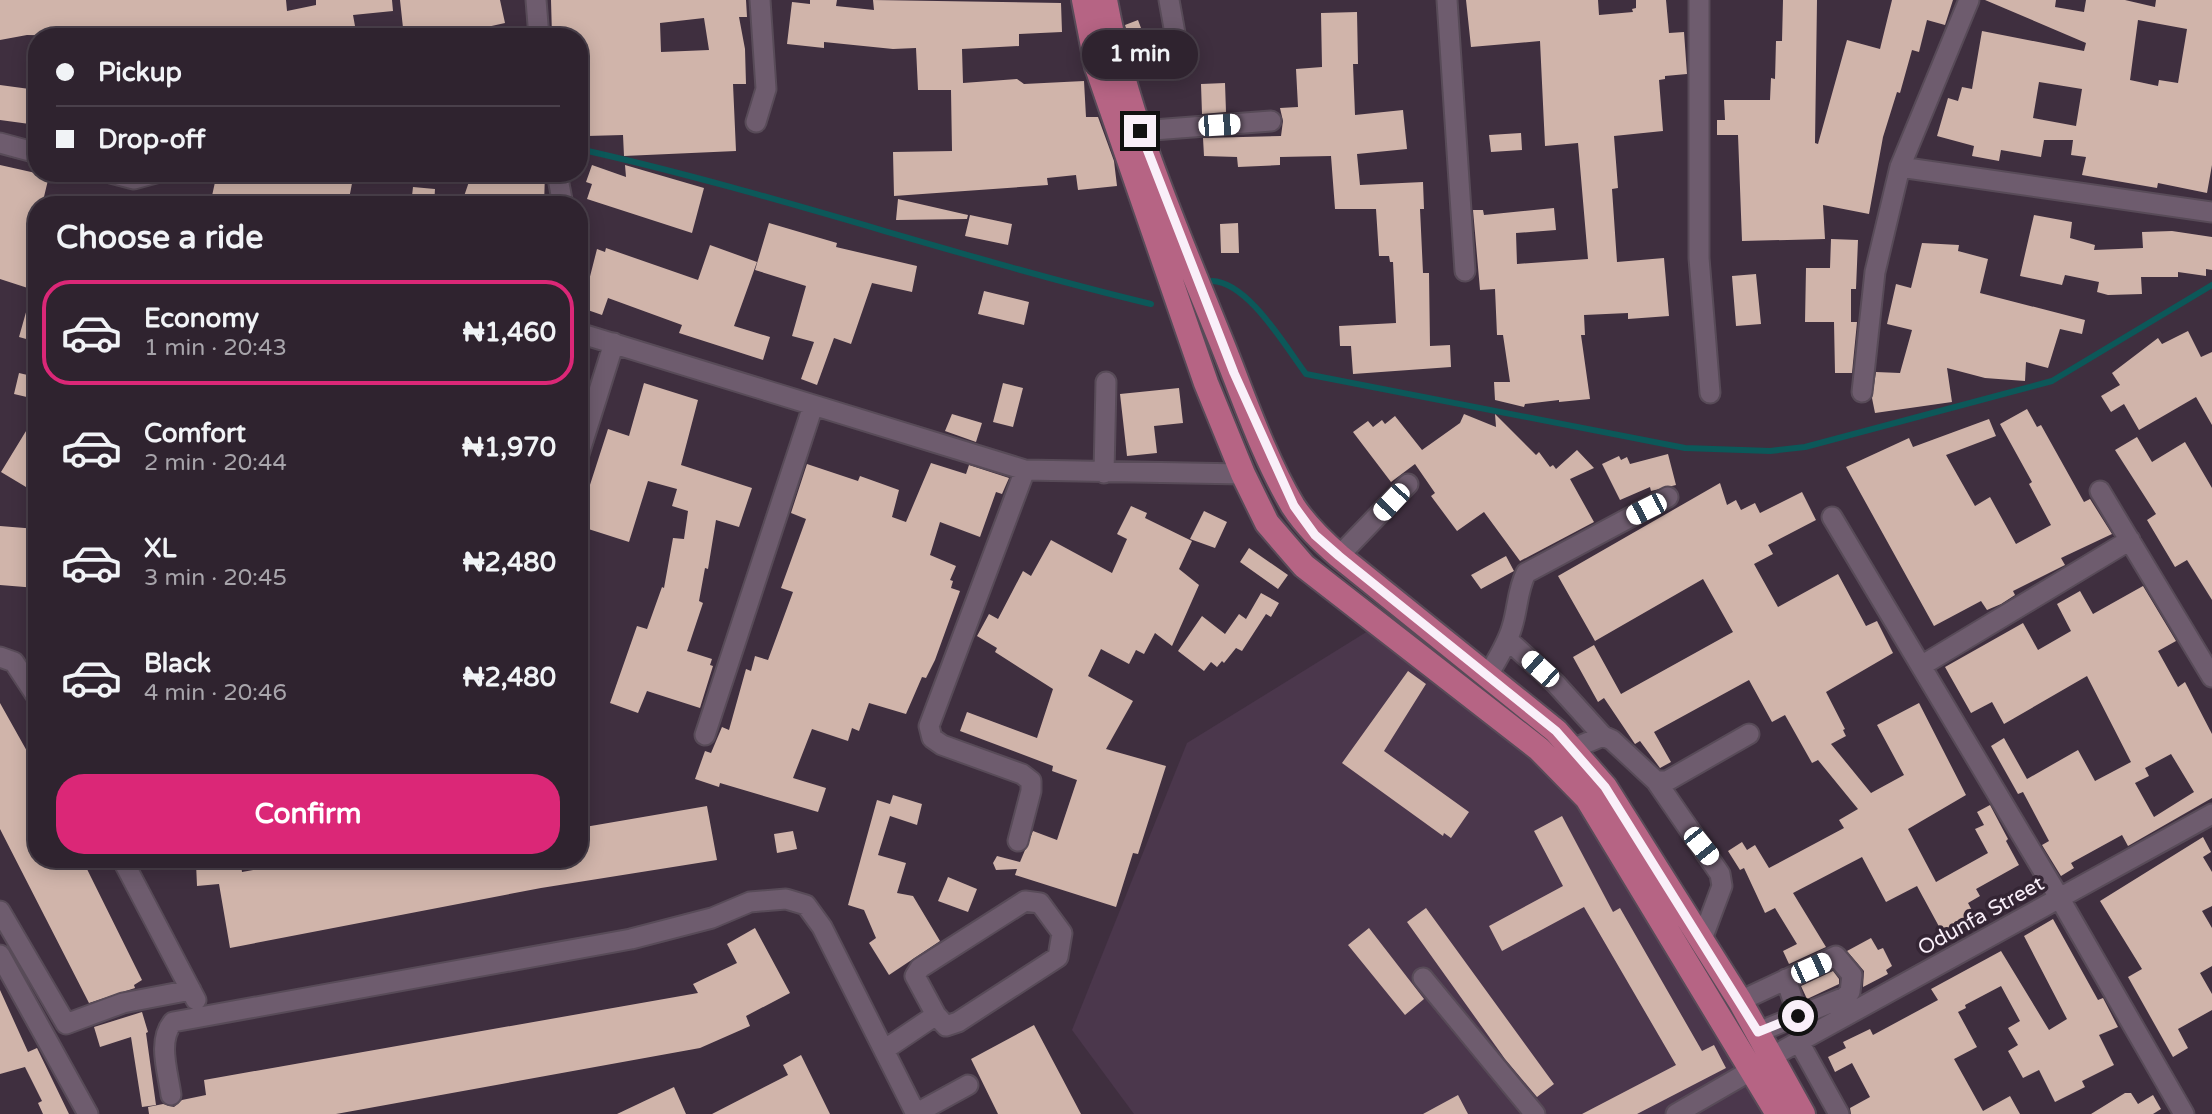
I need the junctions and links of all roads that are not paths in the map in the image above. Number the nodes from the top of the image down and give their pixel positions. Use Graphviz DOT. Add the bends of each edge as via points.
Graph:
graph roads {
  1 [pos="536,0"];
  2 [pos="760,0"];
  3 [pos="1084,0"];
  4 [pos="1105,0"];
  5 [pos="1169,0"];
  6 [pos="1447,0"];
  7 [pos="1699,0"];
  8 [pos="1969,0"];
  9 [pos="538,28"];
  10 [pos="1176,39"];
  11 [pos="1271,121"];
  12 [pos="756,122"];
  13 [pos="1140,131"];
  14 [pos="0,144"];
  15 [pos="28,151"];
  16 [pos="1900,167"];
  17 [pos="2212,212"];
  18 [pos="1465,271"];
  19 [pos="588,336"];
  20 [pos="614,343"];
  21 [pos="1106,382"];
  22 [pos="1862,392"];
  23 [pos="1710,393"];
  24 [pos="813,406"];
  25 [pos="588,425"];
  26 [pos="1025,470"];
  27 [pos="1104,473"];
  28 [pos="1243,474"];
  29 [pos="1408,484"];
  30 [pos="2100,492"];
  31 [pos="1668,498"];
  32 [pos="1832,517"];
  33 [pos="2130,540"];
  34 [pos="1339,556"];
  35 [pos="1508,640"];
  36 [pos="0,657"];
  37 [pos="1921,666"];
  38 [pos="1487,677"];
  39 [pos="2212,677"];
  40 [pos="28,683"];
  41 [pos="1749,734"];
  42 [pos="705,735"];
  43 [pos="1604,736"];
  44 [pos="1572,749"];
  45 [pos="1656,781"];
  46 [pos="2212,814"];
  47 [pos="1018,841"];
  48 [pos="127,868"];
  49 [pos="2060,899"];
  50 [pos="0,911"];
  51 [pos="1701,942"];
  52 [pos="0,955"];
  53 [pos="1423,978"];
  54 [pos="1786,979"];
  55 [pos="191,990"];
  56 [pos="1740,1001"];
  57 [pos="936,1014"];
  58 [pos="205,1016"];
  59 [pos="1798,1016"];
  60 [pos="1758,1032"];
  61 [pos="1799,1042"];
  62 [pos="884,1050"];
  63 [pos="1762,1063"];
  64 [pos="968,1085"];
  65 [pos="171,1095"];
  66 [pos="88,1114"];
  67 [pos="916,1114"];
  68 [pos="1535,1114"];
  69 [pos="1676,1114"];
  70 [pos="1778,1114"];
  71 [pos="1803,1114"];
  72 [pos="1839,1114"];
  73 [pos="2185,1114"];
  1 -- 9 [label="street"];
  2 -- 12 [label="street" via="766,89"];
  3 -- 28 [label="main road" via="1108,104 1206,383"];
  4 -- 13 [label="main road" via="1116,58"];
  5 -- 10 [label="street"];
  6 -- 18 [label="street"];
  7 -- 23 [label="street" via="1699,258"];
  8 -- 16 [label="street"];
  11 -- 13 [label="street"];
  13 -- 34 [label="main road" via="1272,463 1294,506 1315,535"];
  14 -- 15 [label="street"];
  16 -- 17 [label="street"];
  16 -- 22 [label="street" via="1875,272"];
  19 -- 20 [label="street"];
  20 -- 24 [label="street"];
  20 -- 25 [label="street"];
  21 -- 27 [label="street"];
  24 -- 26 [label="street"];
  24 -- 42 [label="street"];
  26 -- 27 [label="street"];
  26 -- 47 [label="street" via="929,726 932,738 942,745 1031,781"];
  27 -- 28 [label="street"];
  28 -- 63 [label="main road" via="1267,523 1304,566 1539,749 1587,798"];
  29 -- 34 [label="street"];
  30 -- 33 [label="street"];
  31 -- 35 [label="street" via="1526,573 1517,591"];
  32 -- 37 [label="street"];
  33 -- 37 [label="street"];
  33 -- 39 [label="street"];
  34 -- 38 [label="main road"];
  35 -- 38 [label="street"];
  35 -- 43 [label="street"];
  36 -- 40 [label="street" via="14,662"];
  37 -- 49 [label="street"];
  38 -- 44 [label="main road"];
  41 -- 45 [label="street" via="1680,776"];
  43 -- 44 [label="street"];
  43 -- 45 [label="street"];
  44 -- 51 [label="main road" via="1605,787"];
  45 -- 51 [label="street" via="1720,874 1722,886"];
  46 -- 49 [label="street, Odunfa Street"];
  48 -- 55 [label="street"];
  49 -- 61 [label="street, Odunfa Street"];
  49 -- 73 [label="street"];
  50 -- 55 [label="street" via="66,1024 123,1003"];
  51 -- 56 [label="main road"];
  52 -- 66 [label="street"];
  53 -- 68 [label="street"];
  54 -- 56 [label="street"];
  54 -- 59 [label="street"];
  54 -- 59 [label="street" via="1836,957 1852,975 1845,997"];
  55 -- 58 [label="street"];
  56 -- 60 [label="main road"];
  57 -- 57 [label="street" via="915,976 920,968 1025,901 1040,903 1062,933 1058,957 958,1022 946,1026"];
  57 -- 62 [label="street"];
  58 -- 62 [label="street" via="631,939 712,918 750,902 786,899 806,905 822,927"];
  58 -- 65 [label="street" via="173,1022 165,1031"];
  59 -- 60 [label="street"];
  60 -- 63 [label="main road"];
  61 -- 63 [label="street, Odunfa Street"];
  61 -- 72 [label="street"];
  62 -- 67 [label="street"];
  63 -- 69 [label="street, Odunfa Street"];
  63 -- 70 [label="main road"];
  63 -- 71 [label="main road"];
  64 -- 67 [label="street"];
}
